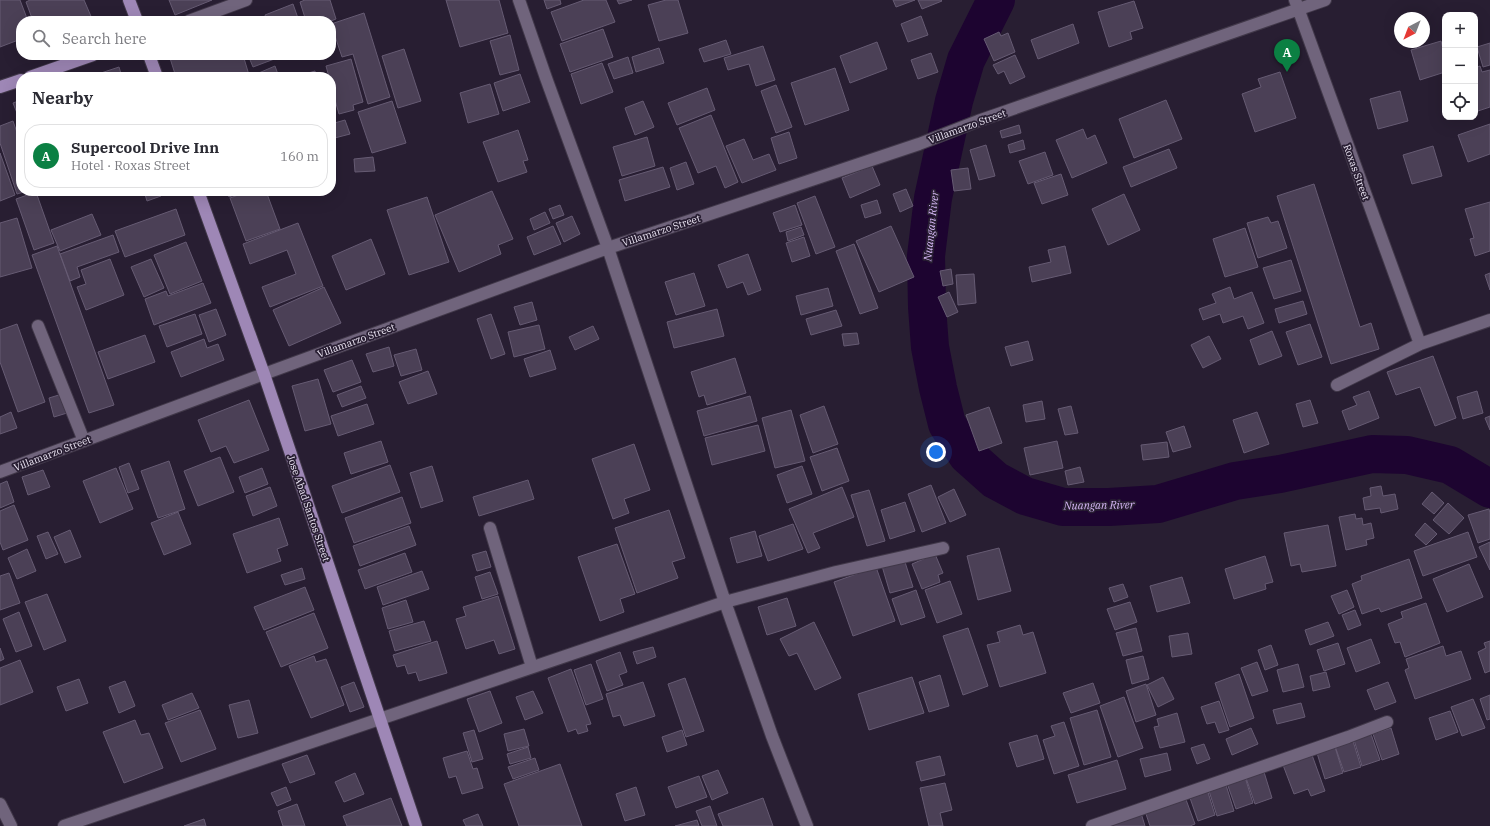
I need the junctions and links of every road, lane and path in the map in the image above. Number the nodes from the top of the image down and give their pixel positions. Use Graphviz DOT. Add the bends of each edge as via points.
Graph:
graph roads {
  1 [pos="129,0"];
  2 [pos="246,0"];
  3 [pos="519,0"];
  4 [pos="1325,0"];
  5 [pos="1297,5"];
  6 [pos="135,16"];
  7 [pos="203,16"];
  8 [pos="79,60"];
  9 [pos="151,60"];
  10 [pos="44,72"];
  11 [pos="155,72"];
  12 [pos="16,82"];
  13 [pos="0,87"];
  14 [pos="200,196"];
  15 [pos="608,248"];
  16 [pos="1490,320"];
  17 [pos="38,326"];
  18 [pos="1420,344"];
  19 [pos="264,374"];
  20 [pos="1337,385"];
  21 [pos="84,441"];
  22 [pos="0,472"];
  23 [pos="490,528"];
  24 [pos="943,548"];
  25 [pos="725,602"];
  26 [pos="532,667"];
  27 [pos="381,719"];
  28 [pos="1387,722"];
  29 [pos="0,804"];
  30 [pos="11,826"];
  31 [pos="64,826"];
  32 [pos="416,826"];
  33 [pos="807,826"];
  34 [pos="1092,826"];
  1 -- 6 [label="main road"];
  2 -- 7 [label="street"];
  3 -- 15 [label="street"];
  4 -- 5 [label="street, Villamarzo Street"];
  5 -- 15 [label="street, Villamarzo Street" via="919,144"];
  5 -- 18 [label="street, Roxas Street"];
  8 -- 10 [label="main road"];
  9 -- 11 [label="main road"];
  12 -- 13 [label="main road"];
  14 -- 19 [label="main road, Jose Abad Santos Street"];
  15 -- 19 [label="street, Villamarzo Street"];
  15 -- 25 [label="street"];
  16 -- 18 [label="street"];
  17 -- 21 [label="street"];
  18 -- 20 [label="street"];
  19 -- 21 [label="street, Villamarzo Street"];
  19 -- 27 [label="main road, Jose Abad Santos Street"];
  21 -- 22 [label="street, Villamarzo Street"];
  23 -- 26 [label="street"];
  24 -- 25 [label="street" via="836,572"];
  25 -- 26 [label="street"];
  25 -- 33 [label="street"];
  26 -- 27 [label="street"];
  27 -- 31 [label="street"];
  27 -- 32 [label="main road, Jose Abad Santos Street"];
  28 -- 34 [label="street"];
  29 -- 30 [label="street"];
}
